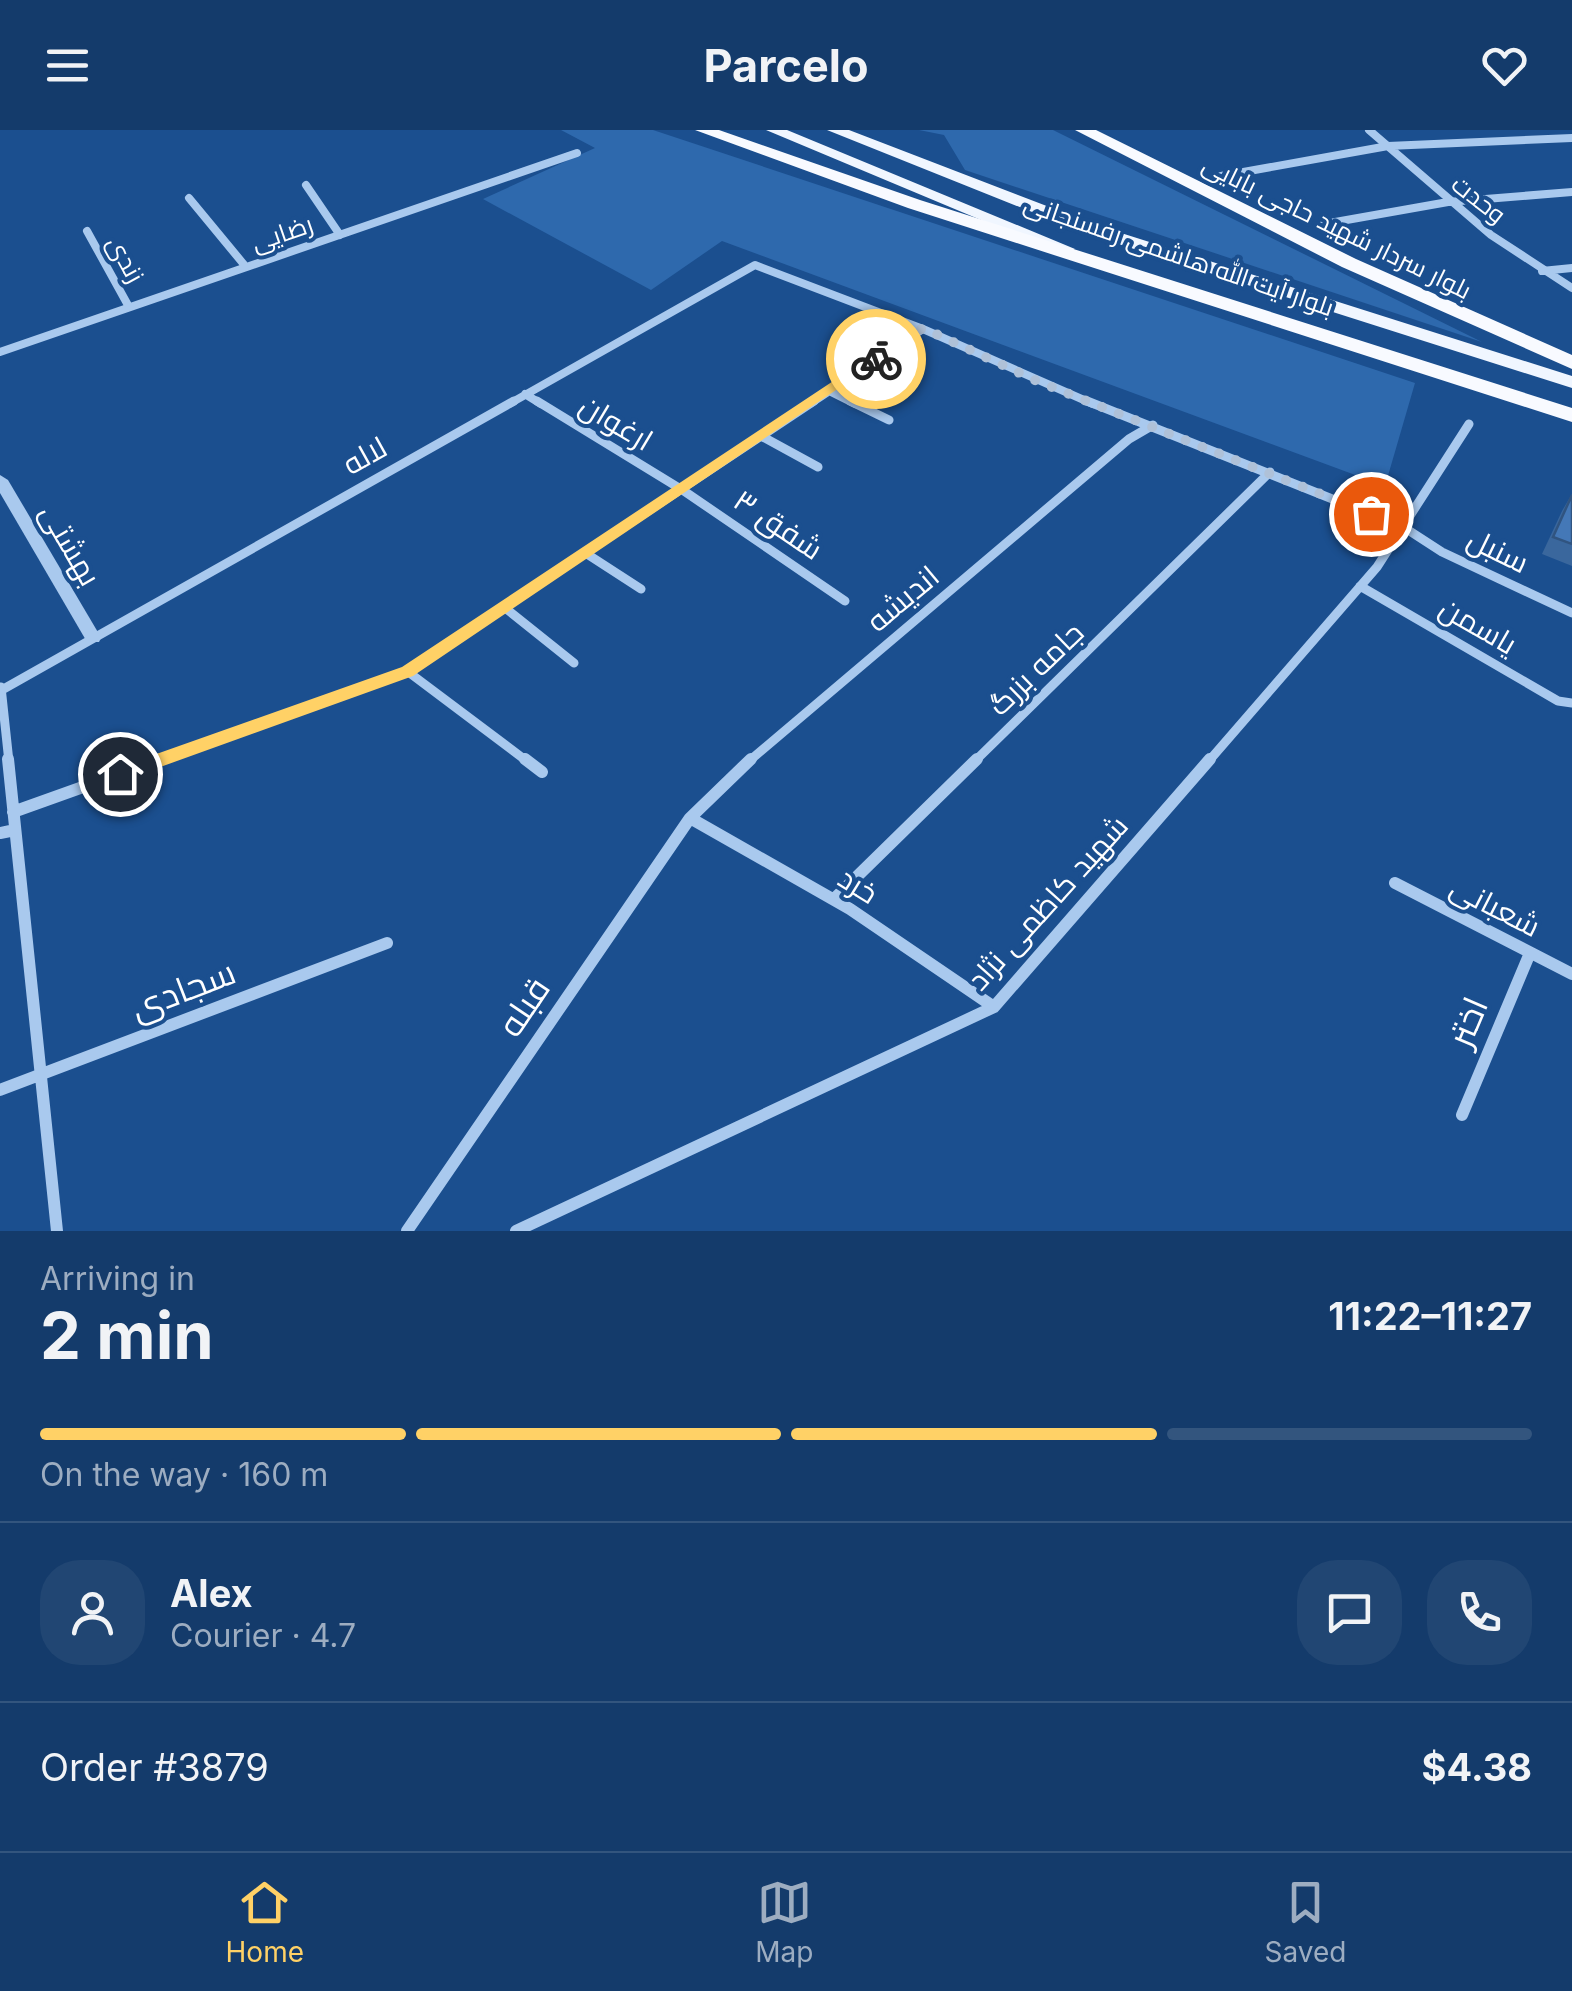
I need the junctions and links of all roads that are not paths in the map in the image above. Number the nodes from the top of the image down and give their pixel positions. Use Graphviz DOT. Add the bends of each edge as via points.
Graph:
graph roads {
  1 [pos="702,130"];
  2 [pos="774,130"];
  3 [pos="835,130"];
  4 [pos="1082,130"];
  5 [pos="1369,130"];
  6 [pos="1572,138"];
  7 [pos="1388,146"];
  8 [pos="577,153"];
  9 [pos="1221,176"];
  10 [pos="306,185"];
  11 [pos="1572,192"];
  12 [pos="189,198"];
  13 [pos="1448,202"];
  14 [pos="1324,224"];
  15 [pos="87,232"];
  16 [pos="340,235"];
  17 [pos="1076,253"];
  18 [pos="755,265"];
  19 [pos="246,267"];
  20 [pos="1572,268"];
  21 [pos="1540,272"];
  22 [pos="1572,288"];
  23 [pos="129,307"];
  24 [pos="923,328"];
  25 [pos="0,352"];
  26 [pos="1572,363"];
  27 [pos="1572,382"];
  28 [pos="829,391"];
  29 [pos="525,394"];
  30 [pos="1572,415"];
  31 [pos="889,420"];
  32 [pos="1469,424"];
  33 [pos="1153,425"];
  34 [pos="763,437"];
  35 [pos="818,468"];
  36 [pos="1270,472"];
  37 [pos="0,480"];
  38 [pos="684,491"];
  39 [pos="1404,528"];
  40 [pos="587,554"];
  41 [pos="1360,586"];
  42 [pos="641,589"];
  43 [pos="845,600"];
  44 [pos="504,607"];
  45 [pos="1572,613"];
  46 [pos="93,638"];
  47 [pos="574,663"];
  48 [pos="407,672"];
  49 [pos="2,688"];
  50 [pos="1572,704"];
  51 [pos="542,772"];
  52 [pos="13,812"];
  53 [pos="690,818"];
  54 [pos="15,830"];
  55 [pos="0,834"];
  56 [pos="1395,884"];
  57 [pos="834,899"];
  58 [pos="386,943"];
  59 [pos="1530,952"];
  60 [pos="1572,974"];
  61 [pos="994,1007"];
  62 [pos="41,1077"];
  63 [pos="0,1090"];
  64 [pos="1462,1115"];
  65 [pos="56,1231"];
  66 [pos="408,1231"];
  67 [pos="516,1231"];
  1 -- 17 [label="highway"];
  2 -- 17 [label="main road, بلوار آیت الله هاشمی رفسنجانی"];
  3 -- 27 [label="main road, بلوار آیت الله هاشمی رفسنجانی" via="1094,230"];
  4 -- 26 [label="highway, بلوار سردار شهید حاجی بابایی" via="1349,264"];
  5 -- 7 [label="street, وحدت"];
  6 -- 7 [label="street"];
  7 -- 9 [label="street"];
  7 -- 13 [label="street, وحدت"];
  8 -- 16 [label="street, رضایی"];
  10 -- 16 [label="street"];
  11 -- 13 [label="street"];
  12 -- 19 [label="street"];
  13 -- 14 [label="street"];
  13 -- 21 [label="street, وحدت"];
  15 -- 23 [label="street, زندی"];
  16 -- 19 [label="street, رضایی"];
  17 -- 30 [label="highway, بلوار آیت الله هاشمی رفسنجانی"];
  18 -- 24 [label="street, سنبل"];
  18 -- 29 [label="street, لاله"];
  19 -- 23 [label="street, رضایی"];
  20 -- 21 [label="street"];
  21 -- 22 [label="street, وحدت"];
  23 -- 25 [label="street, رضایی"];
  24 -- 28 [label="street"];
  24 -- 33 [label="street, سنبل"];
  28 -- 31 [label="street"];
  28 -- 34 [label="street"];
  29 -- 38 [label="street, ارغوان"];
  29 -- 46 [label="street, لاله"];
  32 -- 39 [label="street, شهید کاظمی نژاد"];
  33 -- 36 [label="street, سنبل"];
  33 -- 53 [label="street, اندیشه" via="762,748"];
  34 -- 35 [label="street"];
  34 -- 38 [label="street"];
  36 -- 39 [label="street, سنبل"];
  36 -- 57 [label="street, جامه بزرگ"];
  37 -- 46 [label="street, بهشتی"];
  38 -- 40 [label="street"];
  38 -- 43 [label="street, شفق ۳"];
  39 -- 41 [label="street, شهید کاظمی نژاد"];
  39 -- 45 [label="street, سنبل"];
  40 -- 42 [label="street"];
  40 -- 44 [label="street"];
  41 -- 50 [label="street, یاسمن"];
  41 -- 61 [label="street, شهید کاظمی نژاد"];
  44 -- 47 [label="street"];
  44 -- 48 [label="street"];
  46 -- 49 [label="street, لاله"];
  48 -- 51 [label="street"];
  48 -- 52 [label="street"];
  49 -- 52 [label="street"];
  52 -- 54 [label="street"];
  53 -- 57 [label="street, خرد"];
  53 -- 66 [label="street, قبله"];
  54 -- 55 [label="street"];
  54 -- 62 [label="street"];
  56 -- 59 [label="street, شعبانی"];
  57 -- 61 [label="street, خرد"];
  58 -- 62 [label="street, سجادی"];
  59 -- 60 [label="street, شعبانی"];
  59 -- 64 [label="street, اختر"];
  61 -- 67 [label="street, شهید کاظمی نژاد"];
  62 -- 63 [label="street, سجادی"];
  62 -- 65 [label="street"];
}
